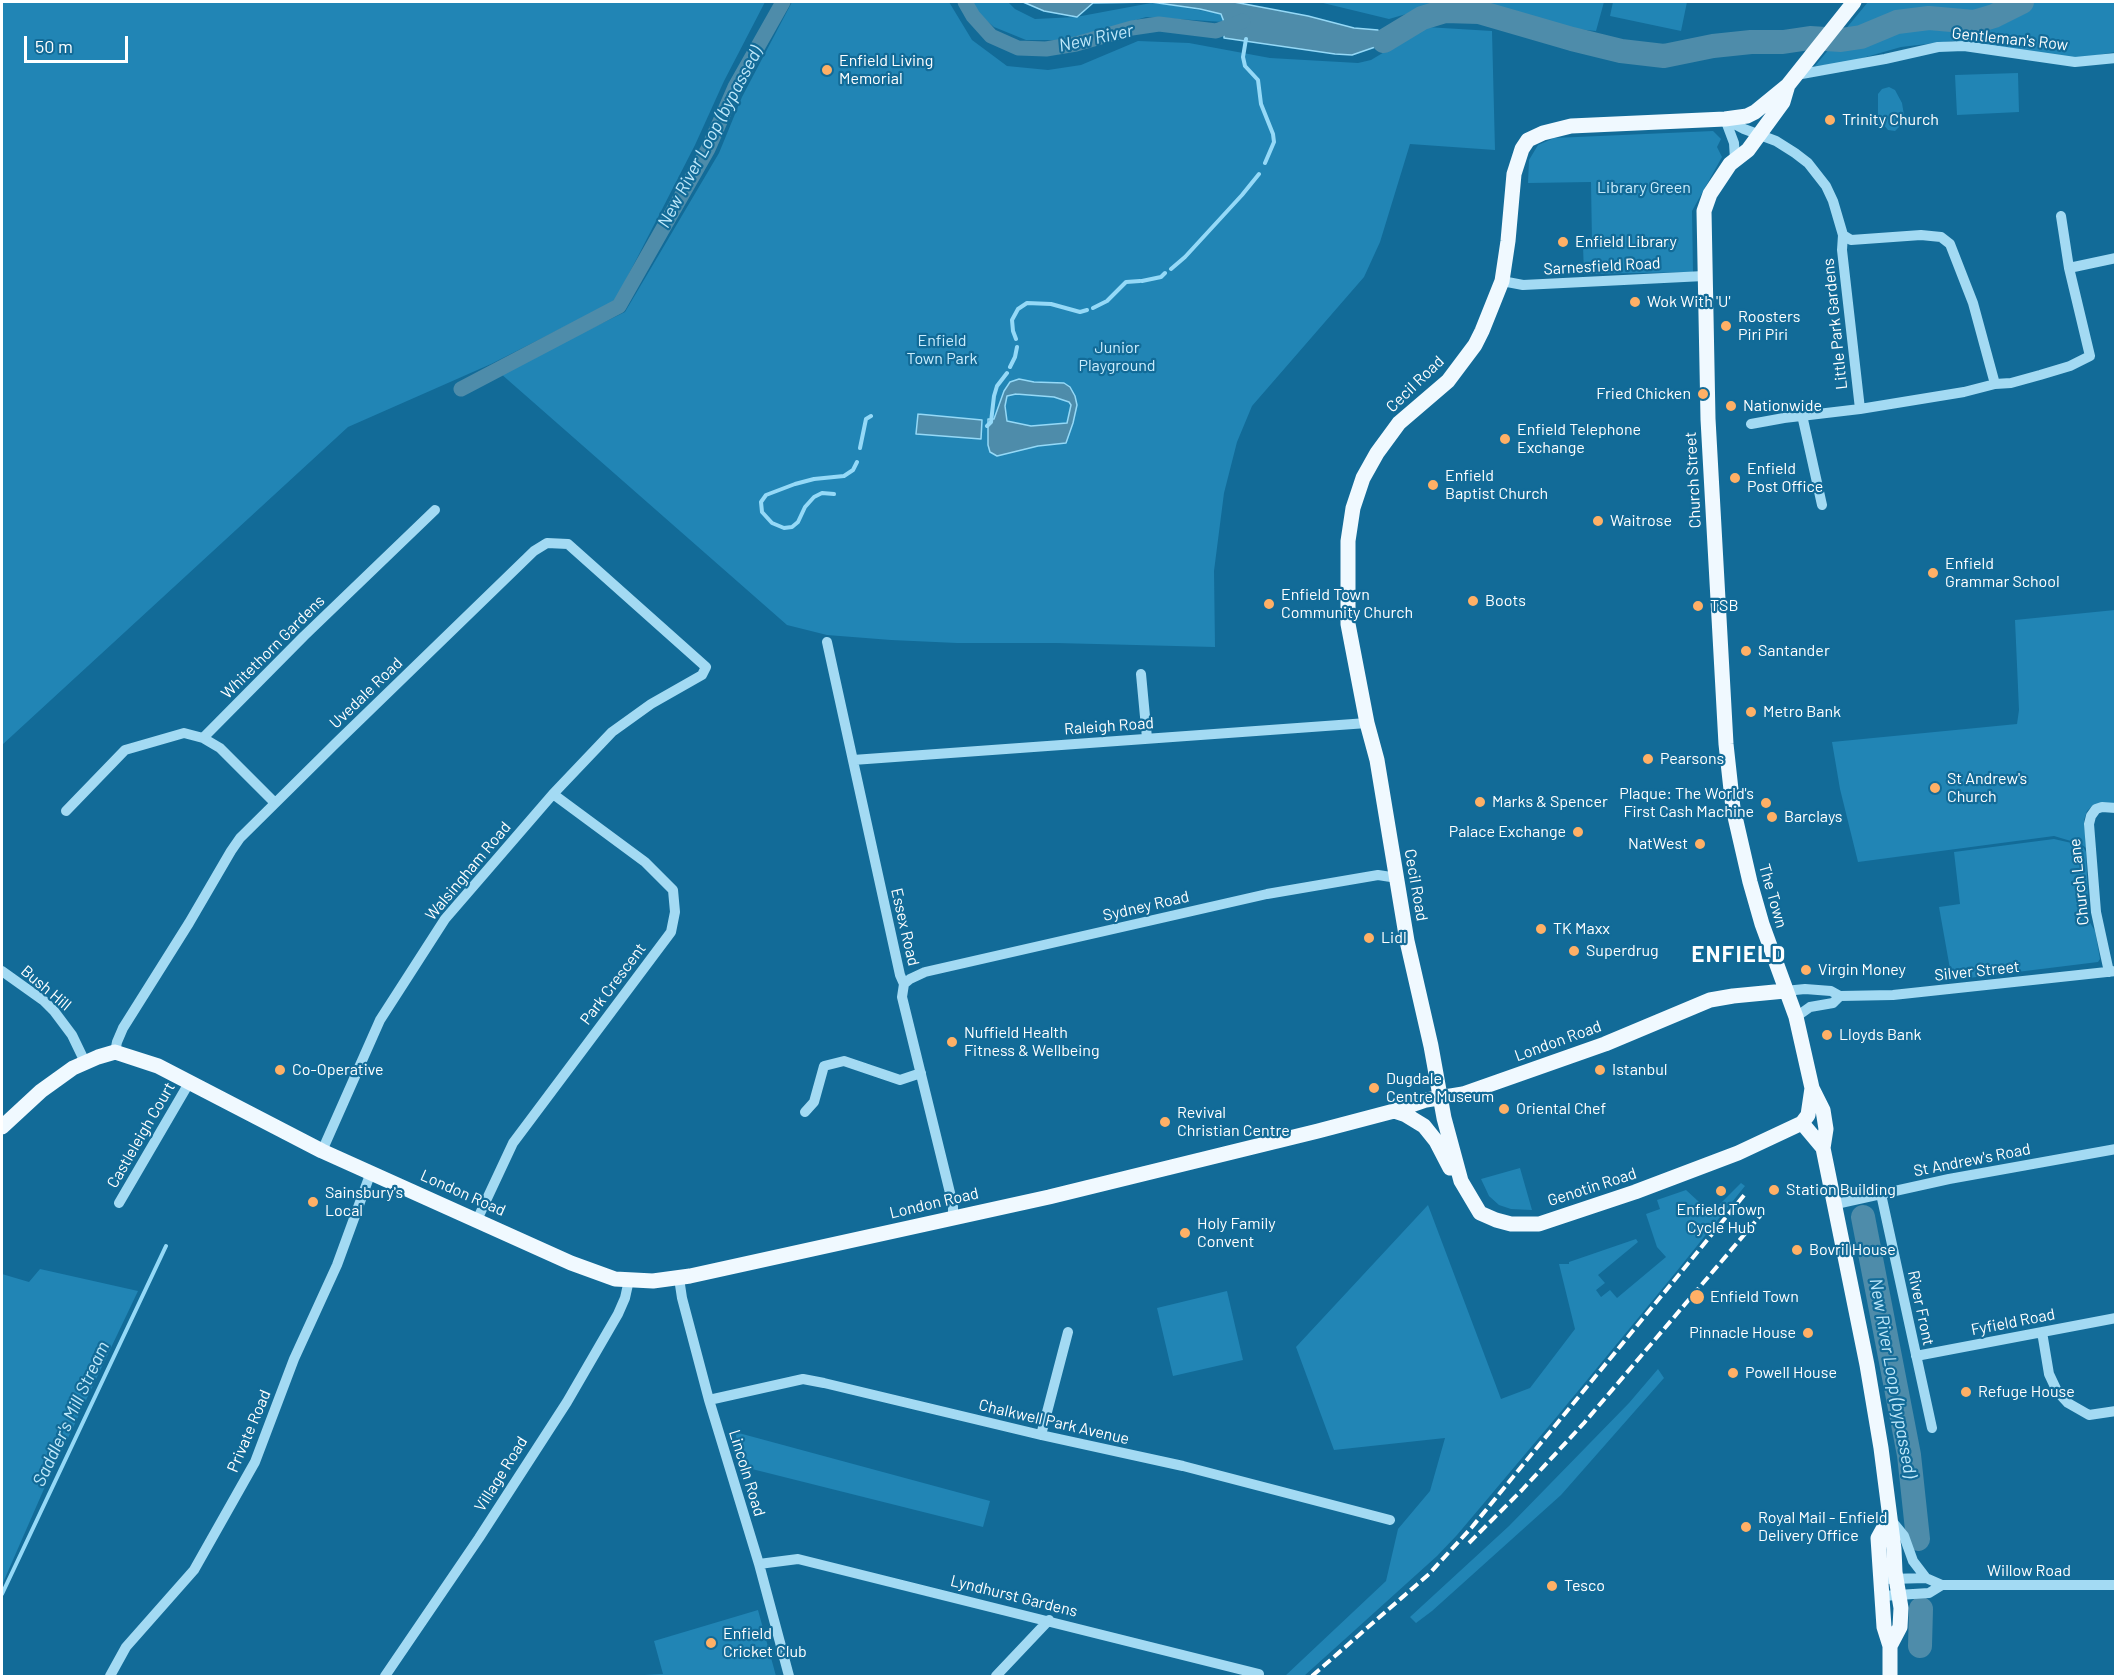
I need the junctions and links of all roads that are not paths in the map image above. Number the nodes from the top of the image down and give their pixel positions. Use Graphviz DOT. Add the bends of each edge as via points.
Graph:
graph roads {
  1 [pos="1854,2"];
  2 [pos="2115,58"];
  3 [pos="1792,80"];
  4 [pos="1725,118"];
  5 [pos="1759,135"];
  6 [pos="1735,159"];
  7 [pos="2061,216"];
  8 [pos="1843,235"];
  9 [pos="2115,258"];
  10 [pos="2069,268"];
  11 [pos="1704,276"];
  12 [pos="1502,281"];
  13 [pos="1995,384"];
  14 [pos="1860,409"];
  15 [pos="1802,415"];
  16 [pos="1751,424"];
  17 [pos="1822,505"];
  18 [pos="435,510"];
  19 [pos="826,642"];
  20 [pos="706,667"];
  21 [pos="1141,674"];
  22 [pos="1367,723"];
  23 [pos="203,738"];
  24 [pos="1147,738"];
  25 [pos="853,760"];
  26 [pos="553,794"];
  27 [pos="275,803"];
  28 [pos="1733,808"];
  29 [pos="2115,808"];
  30 [pos="66,811"];
  31 [pos="1398,881"];
  32 [pos="2,971"];
  33 [pos="2112,971"];
  34 [pos="904,984"];
  35 [pos="1785,991"];
  36 [pos="1840,996"];
  37 [pos="1796,1017"];
  38 [pos="115,1052"];
  39 [pos="86,1062"];
  40 [pos="921,1073"];
  41 [pos="189,1083"];
  42 [pos="1811,1093"];
  43 [pos="1440,1098"];
  44 [pos="1394,1111"];
  45 [pos="805,1112"];
  46 [pos="1802,1123"];
  47 [pos="2,1126"];
  48 [pos="1823,1148"];
  49 [pos="2115,1149"];
  50 [pos="322,1151"];
  51 [pos="371,1173"];
  52 [pos="1461,1181"];
  53 [pos="1881,1194"];
  54 [pos="119,1203"];
  55 [pos="1836,1204"];
  56 [pos="953,1217"];
  57 [pos="477,1220"];
  58 [pos="679,1278"];
  59 [pos="629,1280"];
  60 [pos="2115,1318"];
  61 [pos="1068,1332"];
  62 [pos="2042,1332"];
  63 [pos="1916,1356"];
  64 [pos="709,1400"];
  65 [pos="2115,1411"];
  66 [pos="1932,1428"];
  67 [pos="1041,1435"];
  68 [pos="1889,1518"];
  69 [pos="1390,1520"];
  70 [pos="759,1564"];
  71 [pos="1896,1578"];
  72 [pos="1926,1578"];
  73 [pos="1880,1579"];
  74 [pos="1942,1585"];
  75 [pos="2115,1586"];
  76 [pos="1899,1595"];
  77 [pos="1882,1596"];
  78 [pos="1049,1620"];
  79 [pos="1890,1646"];
  80 [pos="1259,1674"];
  81 [pos="110,1677"];
  82 [pos="385,1677"];
  83 [pos="789,1677"];
  84 [pos="996,1677"];
  85 [pos="1890,1677"];
  1 -- 3 [label="main road"];
  2 -- 3 [label="street, Gentleman's Row" via="2075,62 1964,46 1938,47"];
  3 -- 4 [label="main road, Cecil Road" via="1748,116"];
  3 -- 5 [label="main road, Church Street" via="1783,102"];
  4 -- 5 [label="street, Cecil Road"];
  4 -- 6 [label="street"];
  4 -- 12 [label="main road, Cecil Road" via="1571,126 1534,136 1521,149 1514,174"];
  5 -- 6 [label="main road, Church Street"];
  5 -- 8 [label="street, Little Park Gardens" via="1795,153 1817,173 1833,201"];
  6 -- 11 [label="main road, Church Street" via="1710,194 1704,211"];
  7 -- 10 [label="street"];
  8 -- 13 [label="street, Little Park Gardens" via="1851,240 1921,235 1941,237 1950,244 1973,303"];
  8 -- 14 [label="street, Little Park Gardens"];
  9 -- 10 [label="street"];
  10 -- 13 [label="street" via="2090,356 2040,375"];
  11 -- 12 [label="street, Sarnesfield Road" via="1523,285"];
  11 -- 28 [label="main road, Church Street" via="1708,432"];
  12 -- 22 [label="main road, Cecil Road" via="1475,345 1448,381 1399,423 1363,478 1353,508 1348,542 1348,624"];
  13 -- 14 [label="street, Little Park Gardens" via="1964,393"];
  14 -- 15 [label="street, Little Park Gardens"];
  15 -- 16 [label="street, Little Park Gardens"];
  15 -- 17 [label="street"];
  18 -- 23 [label="street, Whitethorn Gardens"];
  19 -- 25 [label="street, Essex Road"];
  20 -- 26 [label="street, Walsingham Road" via="702,675 612,732"];
  20 -- 27 [label="street, Uvedale Road" via="568,544 547,543 534,551"];
  21 -- 24 [label="street"];
  22 -- 24 [label="street, Raleigh Road"];
  22 -- 31 [label="main road, Cecil Road"];
  23 -- 27 [label="street" via="220,748"];
  23 -- 30 [label="street" via="184,733 125,750"];
  24 -- 25 [label="street, Raleigh Road"];
  25 -- 34 [label="street, Essex Road"];
  26 -- 50 [label="street, Walsingham Road" via="445,919 380,1020"];
  26 -- 57 [label="street, Park Crescent" via="645,862 673,890 675,912 671,932 513,1143"];
  27 -- 38 [label="street, Uvedale Road" via="231,851 123,1028"];
  28 -- 35 [label="main road, The Town" via="1762,924"];
  29 -- 33 [label="street, Church Lane" via="2096,809 2089,824 2096,912"];
  31 -- 34 [label="street, Sydney Road" via="1378,875 1267,894 925,972"];
  31 -- 43 [label="main road, Cecil Road"];
  32 -- 39 [label="street, Bush Hill" via="54,1011"];
  33 -- 36 [label="street, Silver Street" via="1893,995"];
  34 -- 40 [label="street, Essex Road" via="902,997"];
  35 -- 36 [label="street, Silver Street" via="1832,991"];
  35 -- 37 [label="main road, The Town"];
  35 -- 43 [label="main road, London Road" via="1710,1000 1605,1044 1463,1094"];
  36 -- 37 [label="street, Silver Street" via="1833,1003 1810,1007"];
  37 -- 42 [label="main road, The Town"];
  38 -- 39 [label="main road"];
  38 -- 41 [label="main road, London Road" via="158,1066"];
  39 -- 47 [label="main road" via="41,1091"];
  40 -- 45 [label="street" via="900,1080 844,1061 824,1066 813,1102"];
  40 -- 56 [label="street, Essex Road"];
  41 -- 50 [label="main road, London Road"];
  41 -- 54 [label="street, Castleleigh Court"];
  42 -- 46 [label="main road" via="1808,1114"];
  42 -- 48 [label="main road, The Town" via="1823,1110"];
  43 -- 44 [label="main road, London Road"];
  43 -- 52 [label="main road, Genotin Road"];
  44 -- 52 [label="main road" via="1424,1126 1451,1172"];
  44 -- 56 [label="main road, London Road" via="1162,1170"];
  46 -- 48 [label="main road"];
  46 -- 52 [label="main road, Genotin Road" via="1738,1154 1539,1224 1511,1224 1480,1213"];
  48 -- 55 [label="main road"];
  49 -- 53 [label="street, St Andrew's Road"];
  50 -- 51 [label="main road, London Road"];
  51 -- 57 [label="main road, London Road"];
  51 -- 81 [label="street, Private Road" via="255,1462 194,1570 126,1647"];
  53 -- 55 [label="street, St Andrew's Road"];
  53 -- 63 [label="street, River Front"];
  55 -- 68 [label="main road" via="1867,1365"];
  56 -- 58 [label="main road, London Road"];
  57 -- 59 [label="main road, London Road" via="583,1268"];
  58 -- 59 [label="main road, London Road"];
  58 -- 64 [label="street, Lincoln Road"];
  59 -- 82 [label="street, Village Road" via="618,1314 567,1402"];
  60 -- 62 [label="street, Fyfield Road"];
  61 -- 67 [label="street"];
  62 -- 63 [label="street, Fyfield Road"];
  62 -- 65 [label="street" via="2049,1374 2068,1403 2089,1415"];
  63 -- 66 [label="street, River Front"];
  64 -- 67 [label="street, Chalkwell Park Avenue" via="803,1379"];
  64 -- 70 [label="street, Lincoln Road"];
  67 -- 69 [label="street, Chalkwell Park Avenue" via="1182,1466"];
  68 -- 71 [label="main road"];
  68 -- 72 [label="street" via="1904,1536 1913,1561"];
  68 -- 73 [label="main road" via="1878,1538"];
  70 -- 78 [label="street, Lyndhurst Gardens" via="798,1559"];
  70 -- 83 [label="street, Lincoln Road"];
  71 -- 72 [label="street, Willow Road"];
  71 -- 73 [label="street, Willow Road"];
  71 -- 76 [label="main road"];
  72 -- 74 [label="street, Willow Road"];
  73 -- 77 [label="main road"];
  74 -- 75 [label="street, Willow Road"];
  74 -- 76 [label="street, Willow Road" via="1929,1593"];
  76 -- 77 [label="street, Willow Road"];
  76 -- 79 [label="main road" via="1900,1627"];
  77 -- 79 [label="main road"];
  78 -- 80 [label="street, Lyndhurst Gardens"];
  78 -- 84 [label="street"];
  79 -- 85 [label="main road"];
}
